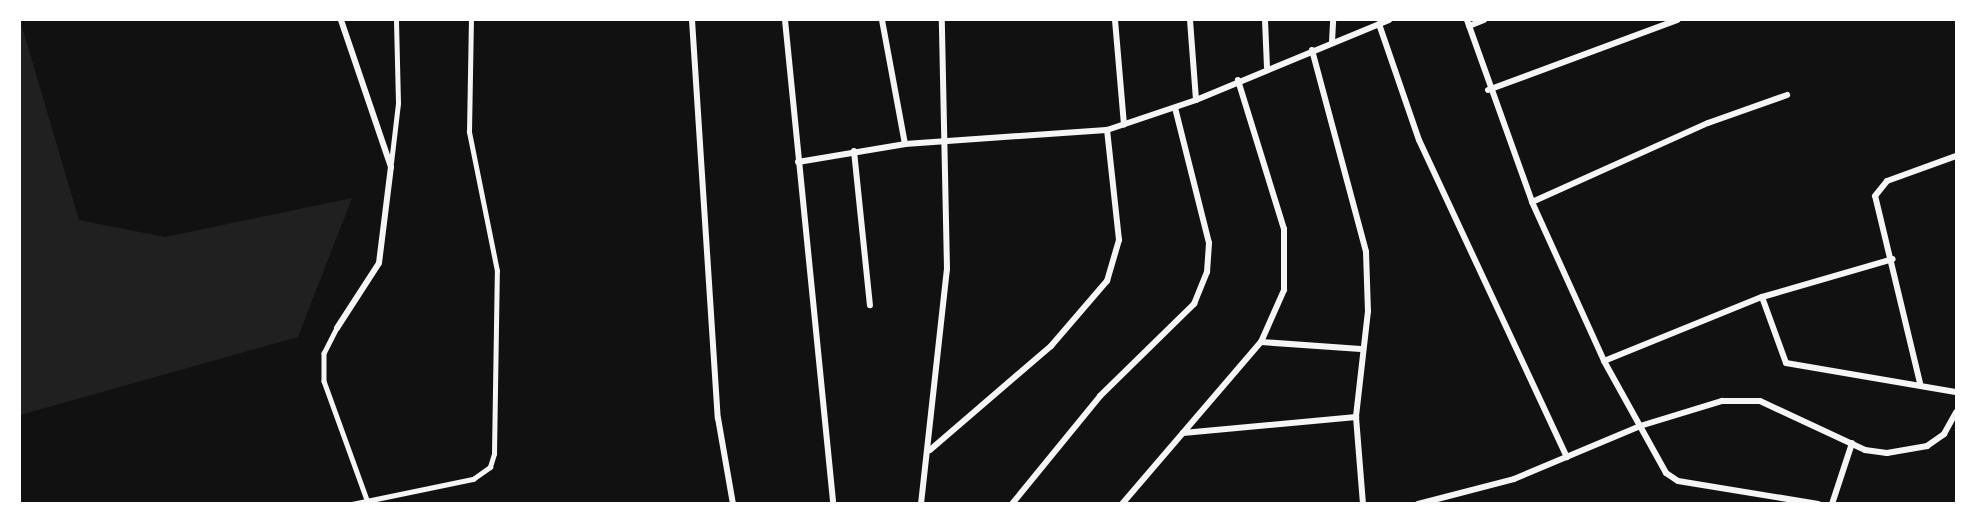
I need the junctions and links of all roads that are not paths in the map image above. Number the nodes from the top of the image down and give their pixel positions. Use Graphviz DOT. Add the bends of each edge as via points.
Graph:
graph roads {
  1 [pos="341,20"];
  2 [pos="396,20"];
  3 [pos="471,20"];
  4 [pos="692,20"];
  5 [pos="785,20"];
  6 [pos="882,20"];
  7 [pos="942,20"];
  8 [pos="1115,20"];
  9 [pos="1190,20"];
  10 [pos="1265,20"];
  11 [pos="1333,20"];
  12 [pos="1389,20"];
  13 [pos="1484,20"];
  14 [pos="1677,20"];
  15 [pos="1468,23"];
  16 [pos="1379,24"];
  17 [pos="1332,42"];
  18 [pos="1312,50"];
  19 [pos="1268,67"];
  20 [pos="1238,80"];
  21 [pos="1488,90"];
  22 [pos="1787,95"];
  23 [pos="1196,100"];
  24 [pos="1174,108"];
  25 [pos="1124,126"];
  26 [pos="1107,130"];
  27 [pos="948,143"];
  28 [pos="904,144"];
  29 [pos="854,151"];
  30 [pos="1956,156"];
  31 [pos="798,162"];
  32 [pos="391,167"];
  33 [pos="1532,202"];
  34 [pos="1893,259"];
  35 [pos="1762,297"];
  36 [pos="870,305"];
  37 [pos="337,328"];
  38 [pos="1261,342"];
  39 [pos="1361,349"];
  40 [pos="1604,361"];
  41 [pos="1920,383"];
  42 [pos="1956,392"];
  43 [pos="1956,412"];
  44 [pos="1356,417"];
  45 [pos="1640,426"];
  46 [pos="1183,433"];
  47 [pos="1852,443"];
  48 [pos="930,450"];
  49 [pos="1567,457"];
  50 [pos="367,500"];
  51 [pos="352,504"];
  52 [pos="732,504"];
  53 [pos="833,504"];
  54 [pos="921,504"];
  55 [pos="1012,504"];
  56 [pos="1122,504"];
  57 [pos="1363,504"];
  58 [pos="1418,504"];
  59 [pos="1818,504"];
  60 [pos="1832,504"];
  1 -- 32 [label="street"];
  2 -- 32 [label="lane" via="398,103"];
  3 -- 50 [label="lane" via="469,132 497,271 494,454 490,467 473,479"];
  4 -- 52 [label="street" via="718,418"];
  5 -- 31 [label="street"];
  6 -- 28 [label="street"];
  7 -- 27 [label="street" via="939,50"];
  8 -- 25 [label="street"];
  9 -- 23 [label="street"];
  10 -- 19 [label="street"];
  11 -- 17 [label="street"];
  12 -- 16 [label="street"];
  13 -- 15 [label="street"];
  14 -- 21 [label="street"];
  15 -- 21 [label="street"];
  16 -- 17 [label="street"];
  16 -- 49 [label="street" via="1419,140"];
  17 -- 18 [label="street"];
  18 -- 19 [label="street"];
  18 -- 39 [label="street" via="1366,252 1368,312"];
  19 -- 20 [label="street"];
  20 -- 23 [label="street"];
  20 -- 38 [label="street" via="1287,249 1284,290"];
  21 -- 33 [label="street"];
  22 -- 33 [label="street" via="1708,123"];
  23 -- 24 [label="street"];
  24 -- 25 [label="street"];
  24 -- 55 [label="street" via="1209,243 1208,272 1194,304 1100,396"];
  25 -- 26 [label="street"];
  26 -- 27 [label="street"];
  26 -- 48 [label="street" via="1119,240 1107,281 1052,346"];
  27 -- 28 [label="street"];
  27 -- 48 [label="street" via="947,269"];
  28 -- 29 [label="street"];
  29 -- 31 [label="street"];
  29 -- 36 [label="street"];
  30 -- 34 [label="street" via="1879,187 1875,203"];
  31 -- 53 [label="street"];
  32 -- 37 [label="street" via="380,263"];
  33 -- 40 [label="street"];
  34 -- 35 [label="street"];
  34 -- 41 [label="street"];
  35 -- 40 [label="street"];
  35 -- 41 [label="street" via="1786,363 1834,375"];
  37 -- 50 [label="lane" via="324,353 324,381"];
  38 -- 39 [label="street"];
  38 -- 46 [label="street"];
  39 -- 44 [label="street"];
  40 -- 45 [label="street"];
  41 -- 42 [label="street"];
  43 -- 47 [label="street" via="1944,434 1911,450 1887,453"];
  44 -- 46 [label="street"];
  44 -- 57 [label="street"];
  45 -- 47 [label="street" via="1740,398 1760,402"];
  45 -- 49 [label="street"];
  45 -- 59 [label="street" via="1671,478"];
  46 -- 56 [label="street"];
  47 -- 60 [label="street"];
  48 -- 54 [label="street"];
  49 -- 58 [label="street" via="1471,493"];
  50 -- 51 [label="lane"];
}
